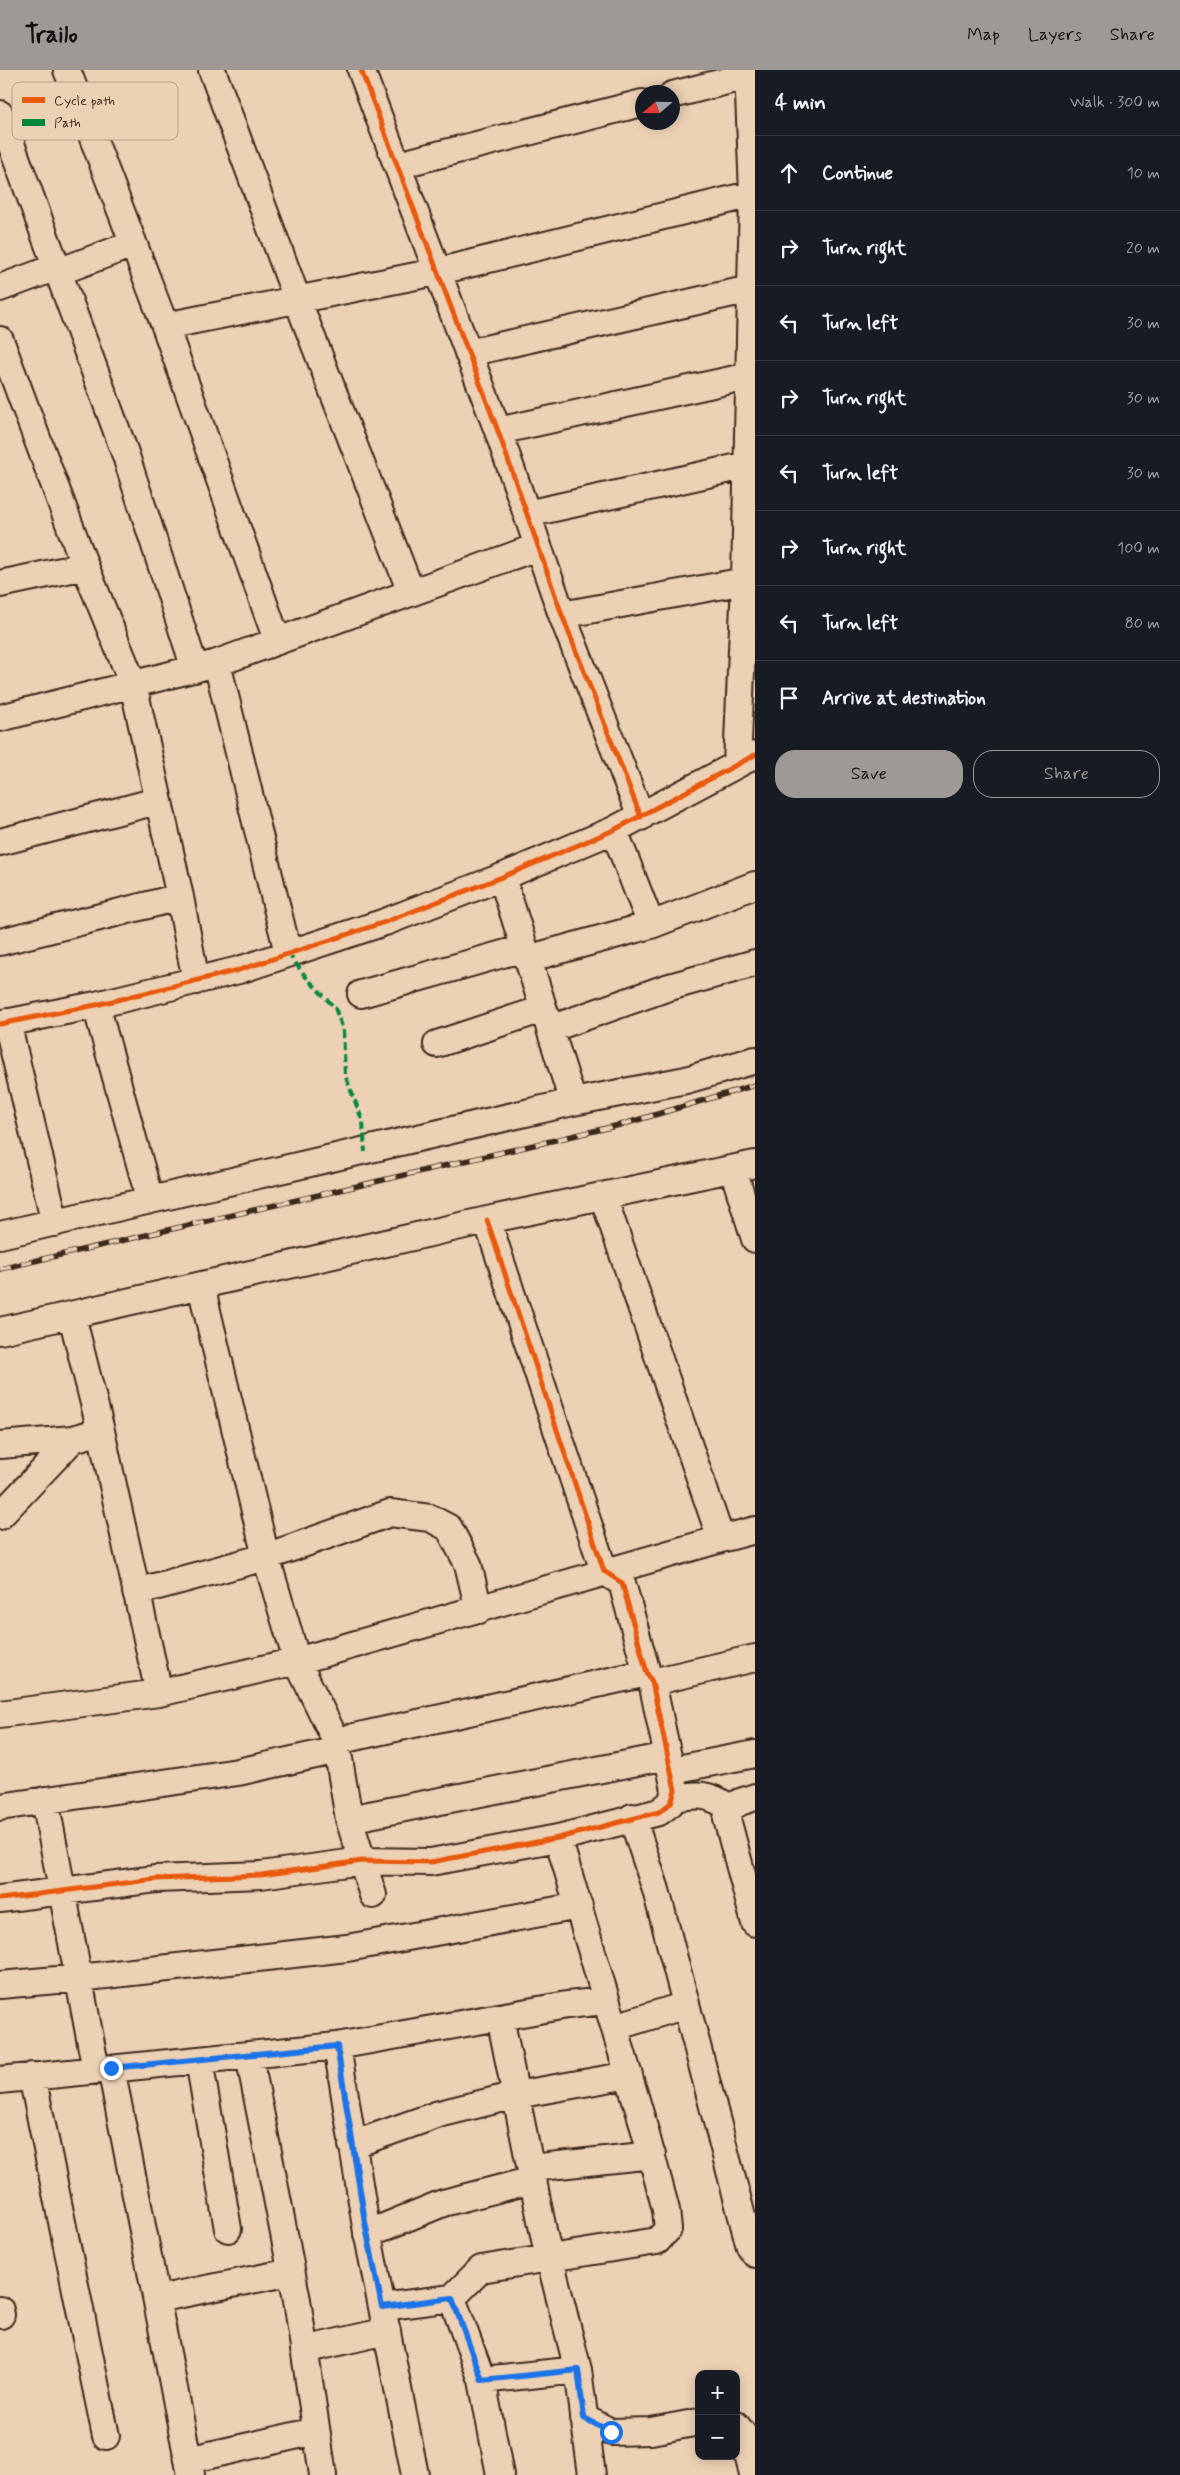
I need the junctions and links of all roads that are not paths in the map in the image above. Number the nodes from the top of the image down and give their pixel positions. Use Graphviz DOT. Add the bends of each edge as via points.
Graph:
graph roads {
  1 [pos="67,70"];
  2 [pos="212,70"];
  3 [pos="362,70"];
  4 [pos="751,73"];
  5 [pos="72,82"];
  6 [pos="680,93"];
  7 [pos="635,105"];
  8 [pos="0,114"];
  9 [pos="94,140"];
  10 [pos="398,165"];
  11 [pos="753,194"];
  12 [pos="133,244"];
  13 [pos="58,269"];
  14 [pos="436,272"];
  15 [pos="0,288"];
  16 [pos="750,288"];
  17 [pos="297,299"];
  18 [pos="165,326"];
  19 [pos="0,340"];
  20 [pos="468,353"];
  21 [pos="750,376"];
  22 [pos="498,431"];
  23 [pos="751,466"];
  24 [pos="527,514"];
  25 [pos="537,547"];
  26 [pos="85,566"];
  27 [pos="745,581"];
  28 [pos="0,584"];
  29 [pos="411,592"];
  30 [pos="562,615"];
  31 [pos="277,640"];
  32 [pos="206,666"];
  33 [pos="133,684"];
  34 [pos="0,718"];
  35 [pos="746,760"];
  36 [pos="158,801"];
  37 [pos="640,817"];
  38 [pos="614,830"];
  39 [pos="0,842"];
  40 [pos="502,877"];
  41 [pos="755,885"];
  42 [pos="180,897"];
  43 [pos="651,925"];
  44 [pos="0,942"];
  45 [pos="288,953"];
  46 [pos="526,953"];
  47 [pos="755,963"];
  48 [pos="196,981"];
  49 [pos="361,994"];
  50 [pos="96,1005"];
  51 [pos="546,1019"];
  52 [pos="4,1023"];
  53 [pos="437,1044"];
  54 [pos="755,1060"];
  55 [pos="573,1102"];
  56 [pos="744,1166"];
  57 [pos="603,1196"];
  58 [pos="150,1200"];
  59 [pos="487,1220"];
  60 [pos="55,1223"];
  61 [pos="0,1235"];
  62 [pos="755,1236"];
  63 [pos="201,1286"];
  64 [pos="72,1316"];
  65 [pos="0,1331"];
  66 [pos="101,1432"];
  67 [pos="73,1439"];
  68 [pos="0,1445"];
  69 [pos="0,1516"];
  70 [pos="755,1530"];
  71 [pos="721,1539"];
  72 [pos="266,1557"];
  73 [pos="604,1571"];
  74 [pos="136,1592"];
  75 [pos="479,1610"];
  76 [pos="755,1658"];
  77 [pos="297,1660"];
  78 [pos="650,1678"];
  79 [pos="160,1693"];
  80 [pos="0,1714"];
  81 [pos="337,1745"];
  82 [pos="755,1754"];
  83 [pos="670,1763"];
  84 [pos="755,1797"];
  85 [pos="673,1798"];
  86 [pos="45,1800"];
  87 [pos="0,1807"];
  88 [pos="730,1808"];
  89 [pos="632,1817"];
  90 [pos="349,1818"];
  91 [pos="558,1838"];
  92 [pos="362,1861"];
  93 [pos="61,1890"];
  94 [pos="373,1895"];
  95 [pos="0,1899"];
  96 [pos="579,1906"];
  97 [pos="755,1923"];
  98 [pos="79,1978"];
  99 [pos="0,1985"];
  100 [pos="605,2001"];
  101 [pos="686,2006"];
  102 [pos="500,2017"];
  103 [pos="614,2026"];
  104 [pos="337,2046"];
  105 [pos="249,2055"];
  106 [pos="199,2060"];
  107 [pos="104,2069"];
  108 [pos="629,2075"];
  109 [pos="32,2076"];
  110 [pos="0,2080"];
  111 [pos="516,2095"];
  112 [pos="352,2145"];
  113 [pos="652,2155"];
  114 [pos="532,2174"];
  115 [pos="228,2229"];
  116 [pos="368,2234"];
  117 [pos="755,2254"];
  118 [pos="550,2259"];
  119 [pos="291,2272"];
  120 [pos="452,2298"];
  121 [pos="157,2299"];
  122 [pos="384,2319"];
  123 [pos="304,2350"];
  124 [pos="578,2370"];
  125 [pos="482,2380"];
  126 [pos="584,2418"];
  127 [pos="695,2423"];
  128 [pos="740,2430"];
  129 [pos="316,2431"];
  130 [pos="106,2436"];
  131 [pos="190,2468"];
  132 [pos="323,2475"];
  133 [pos="416,2475"];
  134 [pos="500,2475"];
  135 [pos="592,2475"];
  136 [pos="753,2475"];
  1 -- 5 [label="street"];
  2 -- 17 [label="street"];
  3 -- 10 [label="street"];
  4 -- 6 [label="street"];
  4 -- 11 [label="street"];
  7 -- 10 [label="street"];
  8 -- 13 [label="street"];
  9 -- 12 [label="street"];
  10 -- 14 [label="street"];
  11 -- 14 [label="street"];
  11 -- 16 [label="street"];
  12 -- 13 [label="street"];
  12 -- 18 [label="street"];
  13 -- 15 [label="street"];
  13 -- 32 [label="street"];
  14 -- 17 [label="street"];
  14 -- 20 [label="street"];
  16 -- 20 [label="street"];
  16 -- 21 [label="street"];
  17 -- 18 [label="street"];
  17 -- 29 [label="street"];
  18 -- 31 [label="street"];
  19 -- 26 [label="street"];
  20 -- 22 [label="street"];
  21 -- 22 [label="street"];
  21 -- 23 [label="street"];
  22 -- 24 [label="street"];
  23 -- 24 [label="street"];
  23 -- 27 [label="street"];
  24 -- 25 [label="street"];
  25 -- 29 [label="street"];
  25 -- 30 [label="street"];
  26 -- 28 [label="street"];
  26 -- 33 [label="street"];
  27 -- 30 [label="street"];
  27 -- 35 [label="street"];
  29 -- 31 [label="street"];
  30 -- 37 [label="street"];
  31 -- 32 [label="street"];
  32 -- 33 [label="street"];
  32 -- 45 [label="street"];
  33 -- 34 [label="street"];
  33 -- 36 [label="street"];
  35 -- 37 [label="street"];
  36 -- 39 [label="street"];
  36 -- 42 [label="street"];
  37 -- 38 [label="street"];
  38 -- 40 [label="street"];
  38 -- 43 [label="street"];
  40 -- 45 [label="street" via="385,922"];
  40 -- 46 [label="street"];
  41 -- 43 [label="street"];
  42 -- 44 [label="street"];
  42 -- 48 [label="street"];
  43 -- 46 [label="street"];
  45 -- 48 [label="street"];
  46 -- 49 [label="street"];
  46 -- 51 [label="street"];
  47 -- 51 [label="street"];
  48 -- 50 [label="street"];
  50 -- 52 [label="street"];
  50 -- 58 [label="street"];
  51 -- 53 [label="street"];
  51 -- 55 [label="street"];
  52 -- 60 [label="street"];
  54 -- 55 [label="street" via="686,1080"];
  55 -- 58 [label="street"];
  56 -- 57 [label="street"];
  56 -- 62 [label="street"];
  57 -- 59 [label="street"];
  57 -- 71 [label="street"];
  58 -- 60 [label="street"];
  59 -- 63 [label="street"];
  59 -- 73 [label="street"];
  60 -- 61 [label="street"];
  63 -- 64 [label="street"];
  63 -- 72 [label="street"];
  64 -- 65 [label="street"];
  64 -- 66 [label="street"];
  66 -- 67 [label="street"];
  66 -- 74 [label="street"];
  67 -- 68 [label="street"];
  67 -- 69 [label="street"];
  70 -- 71 [label="street"];
  71 -- 73 [label="street"];
  72 -- 74 [label="street"];
  72 -- 75 [label="street" via="390,1513 430,1518 449,1528 468,1564"];
  72 -- 77 [label="street"];
  73 -- 75 [label="street"];
  73 -- 78 [label="street" via="622,1583"];
  74 -- 79 [label="street"];
  75 -- 77 [label="street"];
  76 -- 78 [label="street"];
  77 -- 79 [label="street"];
  77 -- 81 [label="street"];
  78 -- 81 [label="street"];
  78 -- 83 [label="street"];
  79 -- 80 [label="street"];
  81 -- 86 [label="street" via="238,1772"];
  81 -- 90 [label="street"];
  82 -- 83 [label="street"];
  83 -- 85 [label="street" via="675,1790"];
  83 -- 90 [label="street"];
  84 -- 88 [label="street"];
  85 -- 88 [label="street" via="714,1797"];
  85 -- 89 [label="street" via="659,1812"];
  86 -- 87 [label="street"];
  86 -- 93 [label="street"];
  88 -- 97 [label="street" via="727,1819 732,1844"];
  89 -- 91 [label="street"];
  89 -- 101 [label="street" via="656,1890"];
  90 -- 92 [label="street"];
  91 -- 92 [label="street" via="431,1862"];
  91 -- 96 [label="street"];
  92 -- 93 [label="street" via="261,1875 156,1879"];
  92 -- 94 [label="street"];
  93 -- 95 [label="street"];
  93 -- 98 [label="street"];
  96 -- 98 [label="street" via="347,1948"];
  96 -- 100 [label="street"];
  98 -- 99 [label="street"];
  98 -- 107 [label="street"];
  100 -- 102 [label="street"];
  100 -- 103 [label="street"];
  101 -- 103 [label="street"];
  101 -- 117 [label="street" via="750,2247"];
  102 -- 104 [label="street"];
  102 -- 111 [label="street"];
  103 -- 108 [label="street"];
  104 -- 105 [label="street"];
  104 -- 112 [label="street"];
  105 -- 106 [label="street"];
  105 -- 119 [label="street"];
  106 -- 107 [label="street"];
  106 -- 115 [label="street"];
  107 -- 109 [label="street"];
  107 -- 121 [label="street"];
  108 -- 111 [label="street"];
  108 -- 113 [label="street"];
  109 -- 110 [label="street"];
  109 -- 130 [label="street"];
  111 -- 112 [label="street" via="439,2114"];
  111 -- 114 [label="street"];
  112 -- 116 [label="street"];
  113 -- 114 [label="street"];
  113 -- 118 [label="street" via="668,2229 657,2241"];
  114 -- 116 [label="street" via="443,2203"];
  114 -- 118 [label="street"];
  116 -- 122 [label="street"];
  118 -- 120 [label="street" via="481,2269"];
  118 -- 124 [label="street"];
  119 -- 121 [label="street"];
  119 -- 123 [label="street"];
  120 -- 122 [label="street"];
  120 -- 125 [label="street"];
  121 -- 131 [label="street"];
  122 -- 123 [label="street"];
  122 -- 133 [label="street"];
  123 -- 129 [label="street"];
  124 -- 125 [label="street"];
  124 -- 126 [label="street"];
  125 -- 134 [label="street"];
  126 -- 127 [label="street" via="611,2432 652,2431"];
  126 -- 135 [label="street"];
  128 -- 136 [label="street"];
  129 -- 131 [label="street"];
  129 -- 132 [label="street"];
}
